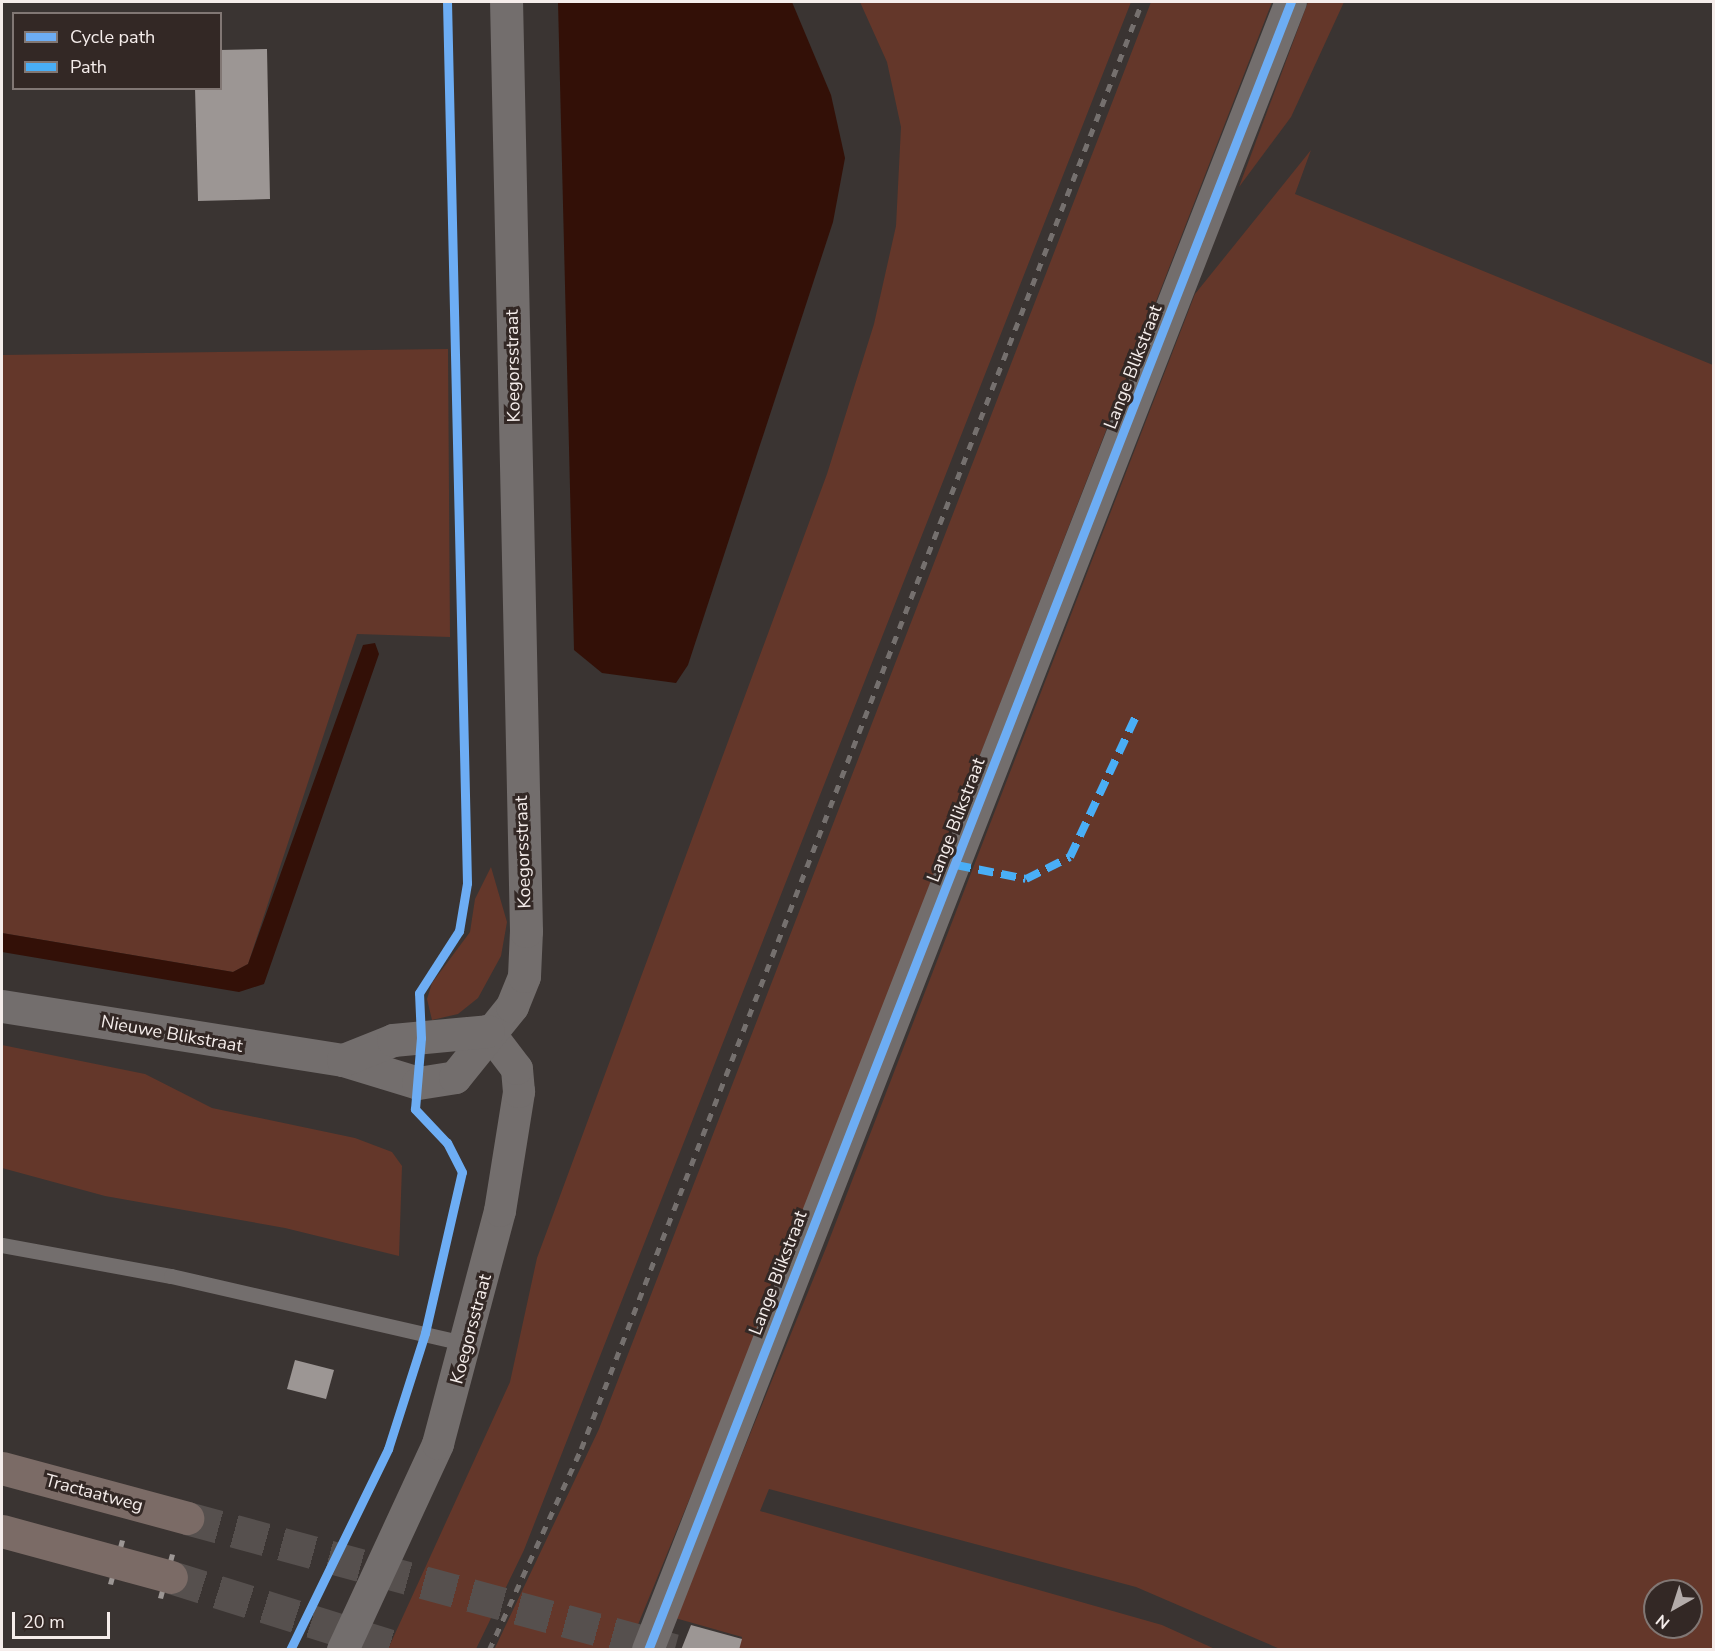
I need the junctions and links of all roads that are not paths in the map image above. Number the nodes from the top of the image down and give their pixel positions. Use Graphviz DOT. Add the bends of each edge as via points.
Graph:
graph roads {
  1 [pos="506,2"];
  2 [pos="1291,2"];
  3 [pos="2,1006"];
  4 [pos="488,1031"];
  5 [pos="343,1060"];
  6 [pos="2,1245"];
  7 [pos="469,1344"];
  8 [pos="2,1468"];
  9 [pos="187,1518"];
  10 [pos="2,1531"];
  11 [pos="171,1576"];
  12 [pos="343,1650"];
  13 [pos="648,1650"];
  1 -- 4 [label="street, Koegorsstraat" via="526,931 524,976 512,1006"];
  2 -- 13 [label="street, Lange Blikstraat"];
  3 -- 5 [label="street, Nieuwe Blikstraat"];
  4 -- 5 [label="street" via="393,1040"];
  4 -- 5 [label="street, Nieuwe Blikstraat" via="455,1077 418,1083"];
  4 -- 7 [label="street, Koegorsstraat" via="517,1069 519,1092 500,1211"];
  6 -- 7 [label="lane" via="171,1276"];
  7 -- 12 [label="street, Koegorsstraat" via="438,1444"];
  8 -- 9 [label="highway, Tractaatweg"];
  10 -- 11 [label="highway"];
}
